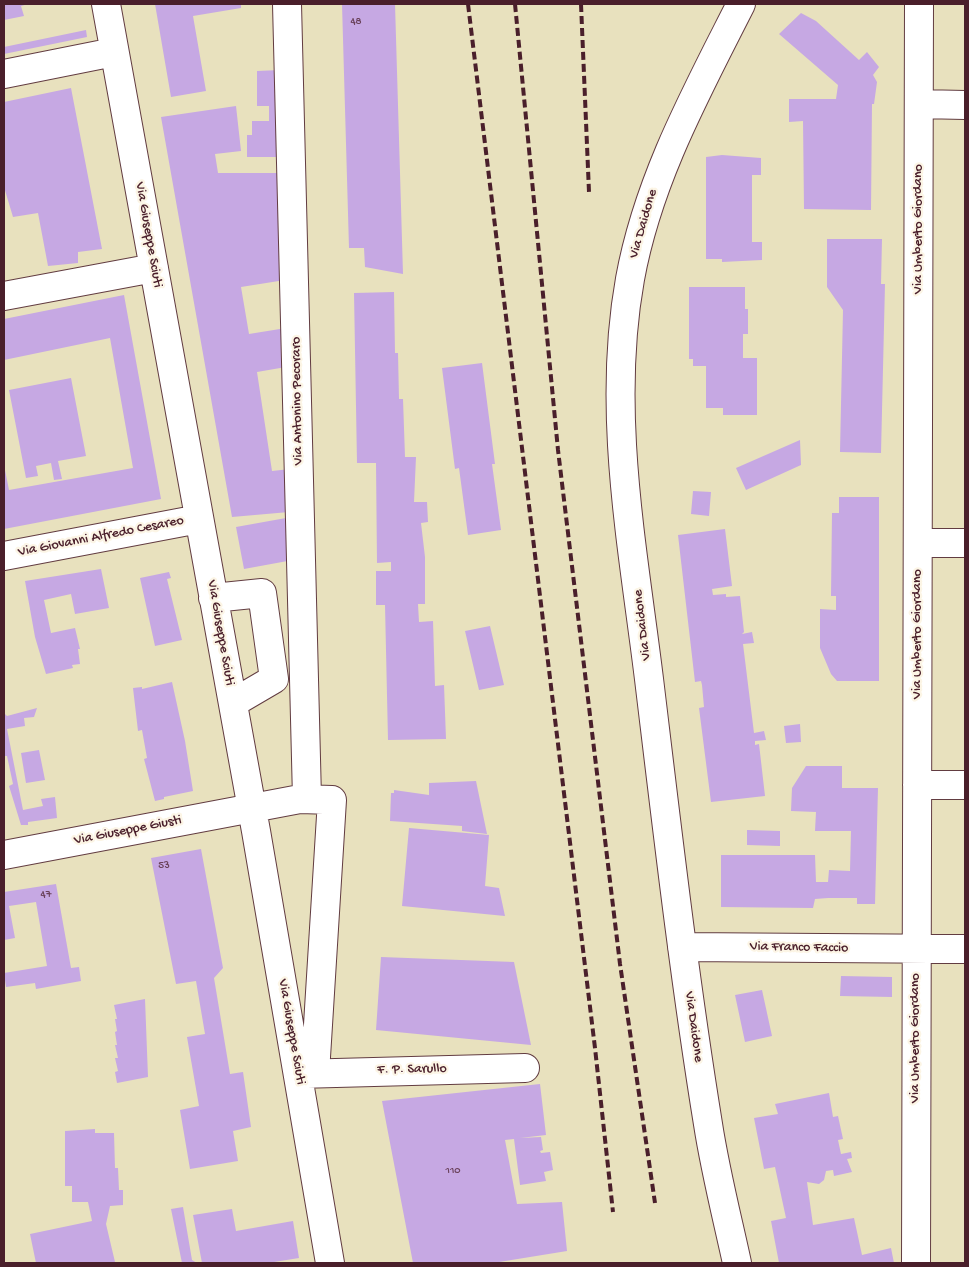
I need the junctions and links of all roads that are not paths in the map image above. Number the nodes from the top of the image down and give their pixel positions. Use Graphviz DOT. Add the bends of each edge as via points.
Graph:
graph roads {
  1 [pos="106,4"];
  2 [pos="287,4"];
  3 [pos="741,4"];
  4 [pos="919,4"];
  5 [pos="114,52"];
  6 [pos="4,74"];
  7 [pos="919,104"];
  8 [pos="965,105"];
  9 [pos="154,268"];
  10 [pos="4,296"];
  11 [pos="199,519"];
  12 [pos="918,543"];
  13 [pos="965,543"];
  14 [pos="4,556"];
  15 [pos="213,598"];
  16 [pos="233,703"];
  17 [pos="917,785"];
  18 [pos="965,785"];
  19 [pos="307,798"];
  20 [pos="252,808"];
  21 [pos="4,855"];
  22 [pos="682,947"];
  23 [pos="916,949"];
  24 [pos="965,949"];
  25 [pos="525,1068"];
  26 [pos="307,1073"];
  27 [pos="330,1263"];
  28 [pos="737,1263"];
  29 [pos="916,1263"];
  1 -- 5 [label="street, Via Giuseppe Sciuti"];
  2 -- 19 [label="street, Via Antonino Pecoraro"];
  3 -- 22 [label="street, Via Daidone" via="668,151 650,196 630,280 620,364 625,469"];
  4 -- 7 [label="street, Via Umberto Giordano"];
  5 -- 6 [label="street"];
  5 -- 9 [label="street, Via Giuseppe Sciuti"];
  7 -- 8 [label="street"];
  7 -- 12 [label="street, Via Umberto Giordano"];
  9 -- 10 [label="street"];
  9 -- 11 [label="street, Via Giuseppe Sciuti"];
  11 -- 14 [label="street, Via Giovanni Alfredo Cesareo"];
  11 -- 15 [label="street, Via Giuseppe Sciuti"];
  12 -- 13 [label="street"];
  12 -- 17 [label="street, Via Umberto Giordano"];
  15 -- 16 [label="street, Via Giuseppe Sciuti"];
  15 -- 16 [label="street" via="262,593 274,679"];
  16 -- 20 [label="street, Via Giuseppe Sciuti"];
  17 -- 18 [label="street"];
  17 -- 23 [label="street, Via Umberto Giordano"];
  19 -- 20 [label="street, Via Giuseppe Giusti"];
  19 -- 26 [label="street, Via Giuseppe Giusti" via="332,800"];
  20 -- 21 [label="street, Via Giuseppe Giusti"];
  20 -- 26 [label="street, Via Giuseppe Sciuti"];
  22 -- 23 [label="street, Via Franco Faccio"];
  22 -- 28 [label="street, Via Daidone" via="708,1127"];
  23 -- 24 [label="street, Via Franco Faccio"];
  23 -- 29 [label="street, Via Umberto Giordano"];
  25 -- 26 [label="street, F. P. Sarullo"];
  26 -- 27 [label="street, Via Giuseppe Sciuti"];
}
